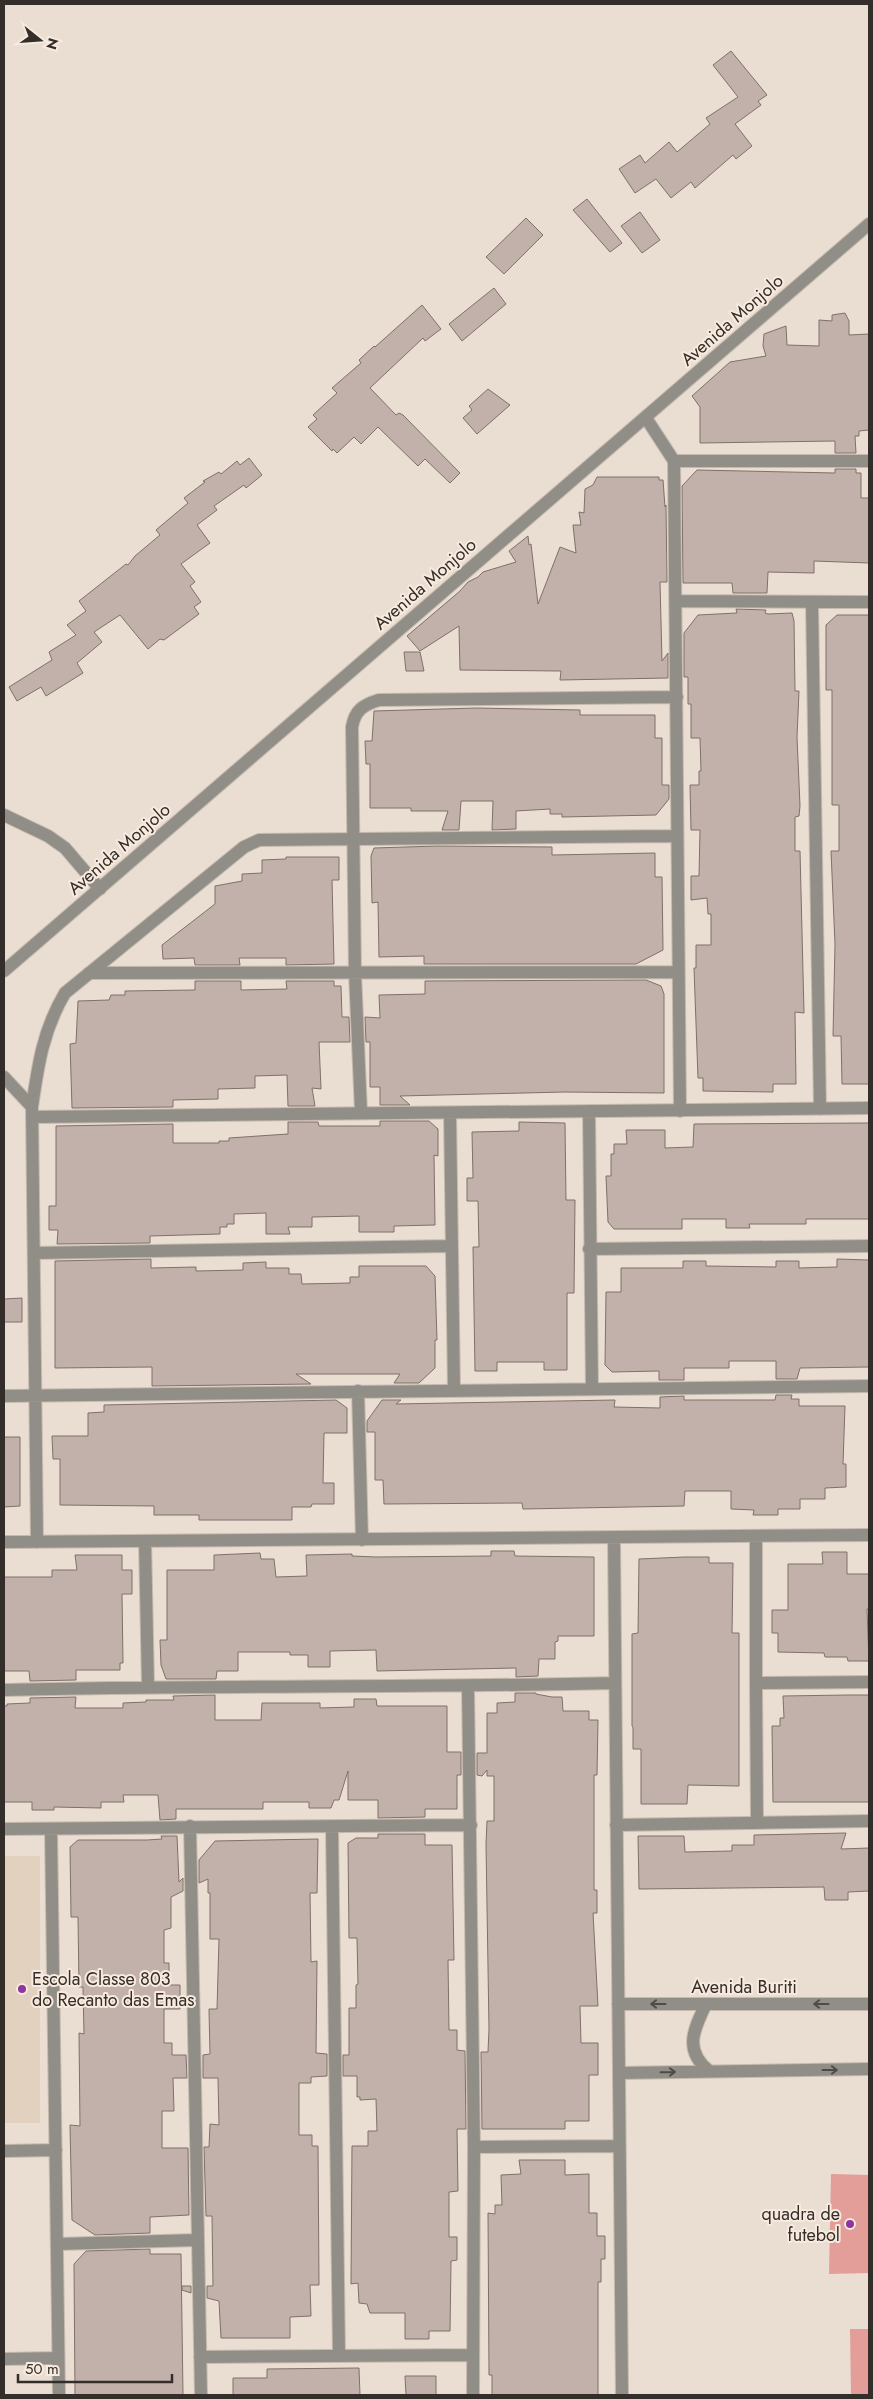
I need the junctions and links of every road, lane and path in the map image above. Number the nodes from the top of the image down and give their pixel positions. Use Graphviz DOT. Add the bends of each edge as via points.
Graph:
graph roads {
  1 [pos="869,224"];
  2 [pos="646,418"];
  3 [pos="674,461"];
  4 [pos="869,461"];
  5 [pos="676,601"];
  6 [pos="812,602"];
  7 [pos="869,602"];
  8 [pos="678,697"];
  9 [pos="4,815"];
  10 [pos="677,836"];
  11 [pos="353,838"];
  12 [pos="100,889"];
  13 [pos="4,970"];
  14 [pos="678,972"];
  15 [pos="89,973"];
  16 [pos="355,973"];
  17 [pos="4,1077"];
  18 [pos="869,1108"];
  19 [pos="820,1109"];
  20 [pos="589,1111"];
  21 [pos="680,1111"];
  22 [pos="32,1112"];
  23 [pos="362,1112"];
  24 [pos="450,1114"];
  25 [pos="450,1246"];
  26 [pos="869,1246"];
  27 [pos="589,1248"];
  28 [pos="34,1254"];
  29 [pos="869,1386"];
  30 [pos="592,1389"];
  31 [pos="454,1390"];
  32 [pos="358,1391"];
  33 [pos="4,1396"];
  34 [pos="37,1396"];
  35 [pos="869,1535"];
  36 [pos="756,1536"];
  37 [pos="614,1538"];
  38 [pos="362,1540"];
  39 [pos="145,1541"];
  40 [pos="4,1542"];
  41 [pos="37,1542"];
  42 [pos="869,1682"];
  43 [pos="615,1683"];
  44 [pos="756,1683"];
  45 [pos="148,1686"];
  46 [pos="468,1686"];
  47 [pos="4,1690"];
  48 [pos="757,1821"];
  49 [pos="869,1821"];
  50 [pos="471,1825"];
  51 [pos="616,1825"];
  52 [pos="190,1826"];
  53 [pos="332,1826"];
  54 [pos="51,1829"];
  55 [pos="4,1830"];
  56 [pos="618,2004"];
  57 [pos="706,2004"];
  58 [pos="869,2004"];
  59 [pos="869,2070"];
  60 [pos="709,2071"];
  61 [pos="619,2073"];
  62 [pos="619,2146"];
  63 [pos="474,2147"];
  64 [pos="4,2150"];
  65 [pos="56,2150"];
  66 [pos="197,2240"];
  67 [pos="58,2244"];
  68 [pos="339,2355"];
  69 [pos="473,2355"];
  70 [pos="200,2357"];
  71 [pos="58,2358"];
  72 [pos="4,2359"];
  73 [pos="59,2395"];
  74 [pos="201,2395"];
  75 [pos="473,2395"];
  76 [pos="622,2395"];
  1 -- 2 [label="street, Avenida Monjolo"];
  2 -- 3 [label="street"];
  2 -- 12 [label="street, Avenida Monjolo"];
  3 -- 4 [label="street"];
  3 -- 5 [label="street"];
  5 -- 6 [label="street"];
  5 -- 8 [label="street"];
  6 -- 7 [label="street"];
  6 -- 19 [label="street"];
  8 -- 10 [label="street"];
  8 -- 11 [label="street" via="379,700 364,704 354,716 352,727"];
  9 -- 12 [label="street" via="65,848"];
  10 -- 11 [label="street"];
  10 -- 14 [label="street"];
  11 -- 15 [label="street" via="276,838 259,840 244,847"];
  11 -- 16 [label="street"];
  12 -- 13 [label="street, Avenida Monjolo"];
  14 -- 16 [label="street"];
  14 -- 21 [label="street"];
  15 -- 16 [label="street"];
  15 -- 22 [label="street" via="65,992 42,1041"];
  16 -- 23 [label="street"];
  17 -- 22 [label="street"];
  18 -- 19 [label="street"];
  19 -- 21 [label="street"];
  20 -- 21 [label="street"];
  20 -- 24 [label="street"];
  20 -- 27 [label="street"];
  22 -- 23 [label="street"];
  22 -- 28 [label="street"];
  23 -- 24 [label="street"];
  24 -- 25 [label="street"];
  25 -- 28 [label="street"];
  25 -- 31 [label="street"];
  26 -- 27 [label="street"];
  27 -- 30 [label="street"];
  28 -- 34 [label="street"];
  29 -- 30 [label="street"];
  30 -- 31 [label="street"];
  31 -- 32 [label="street"];
  32 -- 34 [label="street"];
  32 -- 38 [label="street"];
  33 -- 34 [label="street"];
  34 -- 41 [label="street"];
  35 -- 36 [label="street"];
  36 -- 37 [label="street"];
  36 -- 44 [label="street"];
  37 -- 38 [label="street"];
  37 -- 43 [label="street"];
  38 -- 39 [label="street"];
  39 -- 41 [label="street"];
  39 -- 45 [label="street"];
  40 -- 41 [label="street"];
  42 -- 44 [label="street"];
  43 -- 46 [label="street"];
  43 -- 51 [label="street"];
  44 -- 48 [label="street"];
  45 -- 46 [label="street"];
  45 -- 47 [label="street"];
  46 -- 50 [label="street"];
  48 -- 49 [label="street"];
  48 -- 51 [label="street"];
  50 -- 53 [label="street"];
  50 -- 63 [label="street"];
  51 -- 56 [label="street"];
  52 -- 53 [label="street"];
  52 -- 54 [label="street"];
  52 -- 66 [label="street"];
  53 -- 68 [label="street"];
  54 -- 55 [label="street"];
  54 -- 65 [label="street"];
  57 -- 56 [label="street, Avenida Buriti, one-way"];
  56 -- 61 [label="street"];
  58 -- 57 [label="street, Avenida Buriti, one-way"];
  57 -- 60 [label="street" via="694,2032 693,2045 699,2063"];
  60 -- 59 [label="street, one-way"];
  61 -- 60 [label="street, one-way"];
  61 -- 62 [label="street"];
  62 -- 63 [label="street"];
  62 -- 76 [label="street"];
  63 -- 69 [label="street"];
  64 -- 65 [label="street"];
  65 -- 67 [label="street"];
  66 -- 67 [label="street"];
  66 -- 70 [label="street"];
  67 -- 71 [label="street"];
  68 -- 69 [label="street"];
  68 -- 70 [label="street"];
  69 -- 75 [label="street"];
  70 -- 74 [label="street"];
  71 -- 72 [label="street"];
  71 -- 73 [label="street"];
}
